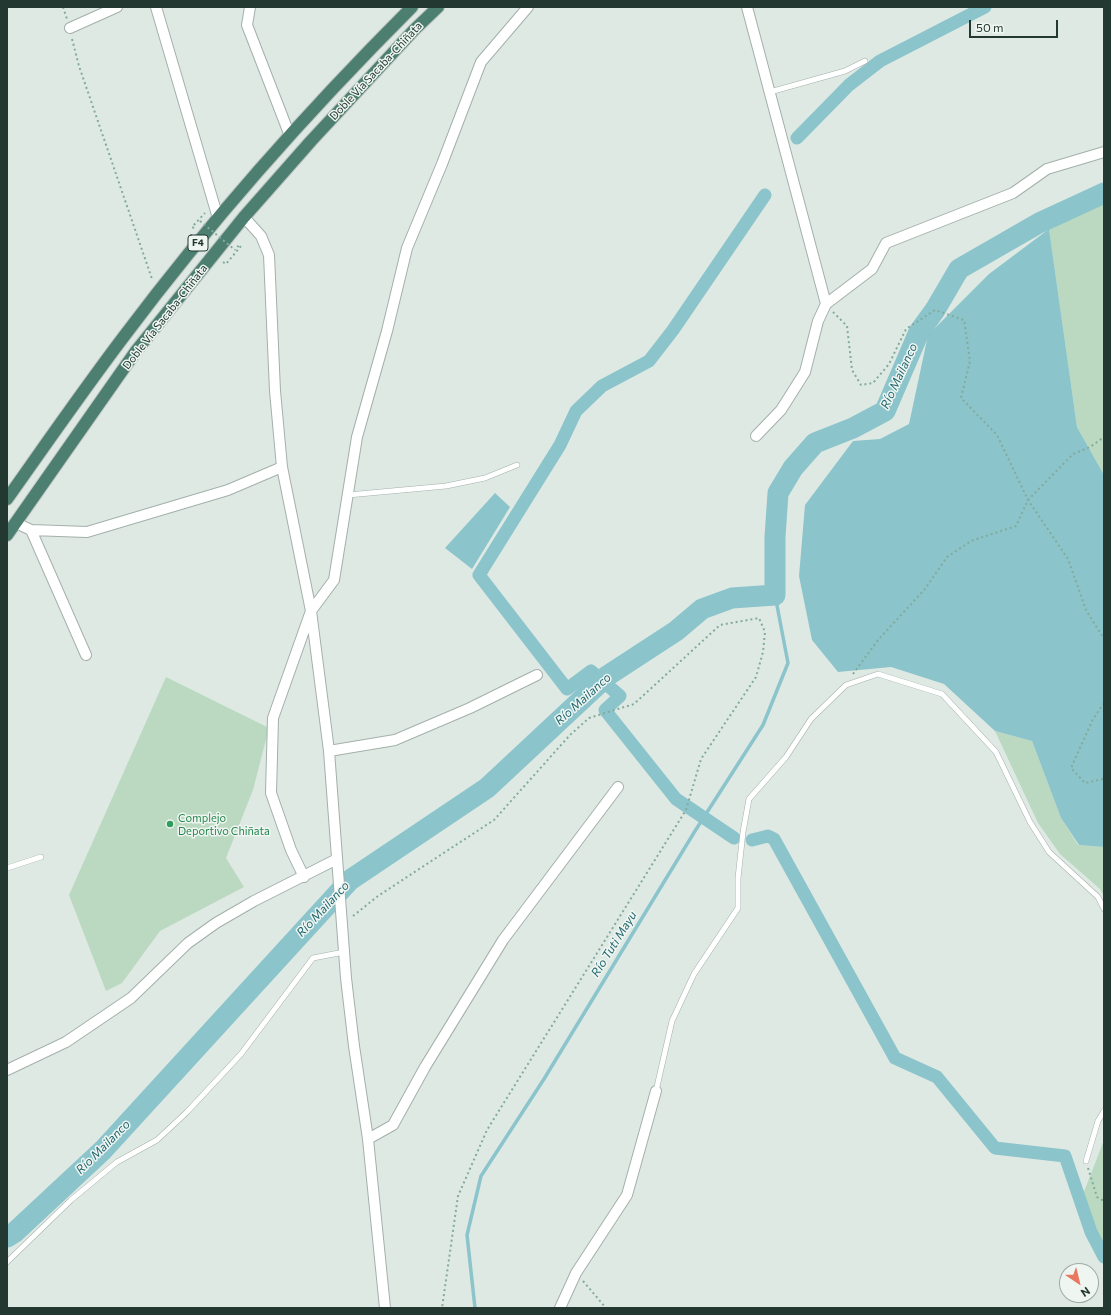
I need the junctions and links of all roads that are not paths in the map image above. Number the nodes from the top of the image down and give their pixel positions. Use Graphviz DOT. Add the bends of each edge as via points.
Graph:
graph roads {
  1 [pos="117,7"];
  2 [pos="156,7"];
  3 [pos="250,7"];
  4 [pos="412,7"];
  5 [pos="438,7"];
  6 [pos="528,7"];
  7 [pos="747,7"];
  8 [pos="70,28"];
  9 [pos="865,61"];
  10 [pos="770,92"];
  11 [pos="290,136"];
  12 [pos="1104,152"];
  13 [pos="244,217"];
  14 [pos="218,218"];
  15 [pos="826,304"];
  16 [pos="756,436"];
  17 [pos="517,465"];
  18 [pos="282,467"];
  19 [pos="348,495"];
  20 [pos="7,499"];
  21 [pos="16,523"];
  22 [pos="31,530"];
  23 [pos="7,535"];
  24 [pos="312,611"];
  25 [pos="86,655"];
  26 [pos="537,675"];
  27 [pos="329,751"];
  28 [pos="618,787"];
  29 [pos="41,857"];
  30 [pos="337,859"];
  31 [pos="7,868"];
  32 [pos="304,876"];
  33 [pos="1104,909"];
  34 [pos="344,952"];
  35 [pos="7,1070"];
  36 [pos="656,1090"];
  37 [pos="1104,1111"];
  38 [pos="368,1139"];
  39 [pos="1086,1161"];
  40 [pos="7,1262"];
  41 [pos="385,1308"];
  42 [pos="560,1308"];
  1 -- 8 [label="street"];
  2 -- 14 [label="street"];
  3 -- 11 [label="street" via="247,25"];
  4 -- 11 [label="highway, Doble Vía Sacaba-Chiñata / F4"];
  5 -- 13 [label="highway, Doble Vía Sacaba-Chiñata / F4" via="316,135"];
  6 -- 19 [label="street" via="482,62 407,248 387,332 357,437"];
  7 -- 10 [label="street"];
  9 -- 10 [label="lane" via="845,71"];
  10 -- 15 [label="street"];
  11 -- 14 [label="highway, Doble Vía Sacaba-Chiñata / F4"];
  12 -- 15 [label="street" via="1047,169 1013,193 886,243 872,269"];
  13 -- 18 [label="street" via="261,236 269,255 275,391"];
  13 -- 21 [label="highway, Doble Vía Sacaba-Chiñata / F4" via="136,351"];
  14 -- 20 [label="highway, Doble Vía Sacaba-Chiñata / F4" via="124,335"];
  15 -- 16 [label="street" via="818,321 805,372 781,410"];
  17 -- 19 [label="lane" via="486,478 446,486"];
  18 -- 22 [label="street" via="228,490 87,532"];
  18 -- 24 [label="street"];
  19 -- 24 [label="street" via="334,580"];
  21 -- 22 [label="street"];
  21 -- 23 [label="highway, Doble Vía Sacaba-Chiñata / F4"];
  22 -- 25 [label="street"];
  24 -- 27 [label="street"];
  24 -- 32 [label="street" via="273,718 272,793 290,850"];
  26 -- 27 [label="street" via="470,708 395,740"];
  27 -- 30 [label="street"];
  28 -- 38 [label="street" via="503,940 425,1067 393,1125"];
  29 -- 31 [label="lane"];
  30 -- 32 [label="street"];
  30 -- 34 [label="street"];
  32 -- 35 [label="street" via="216,923 188,943 131,998 66,1042"];
  33 -- 36 [label="lane" via="1098,897 1049,852 1030,822 996,752 942,694 878,674 846,685 811,719 786,757 749,800 738,878 738,908 694,974 672,1020"];
  34 -- 38 [label="street" via="354,1046"];
  34 -- 40 [label="lane" via="313,958 241,1054 187,1112 157,1140 117,1162 71,1200"];
  36 -- 42 [label="street" via="627,1195 576,1273"];
  37 -- 39 [label="lane" via="1098,1121"];
  38 -- 41 [label="street"];
}
